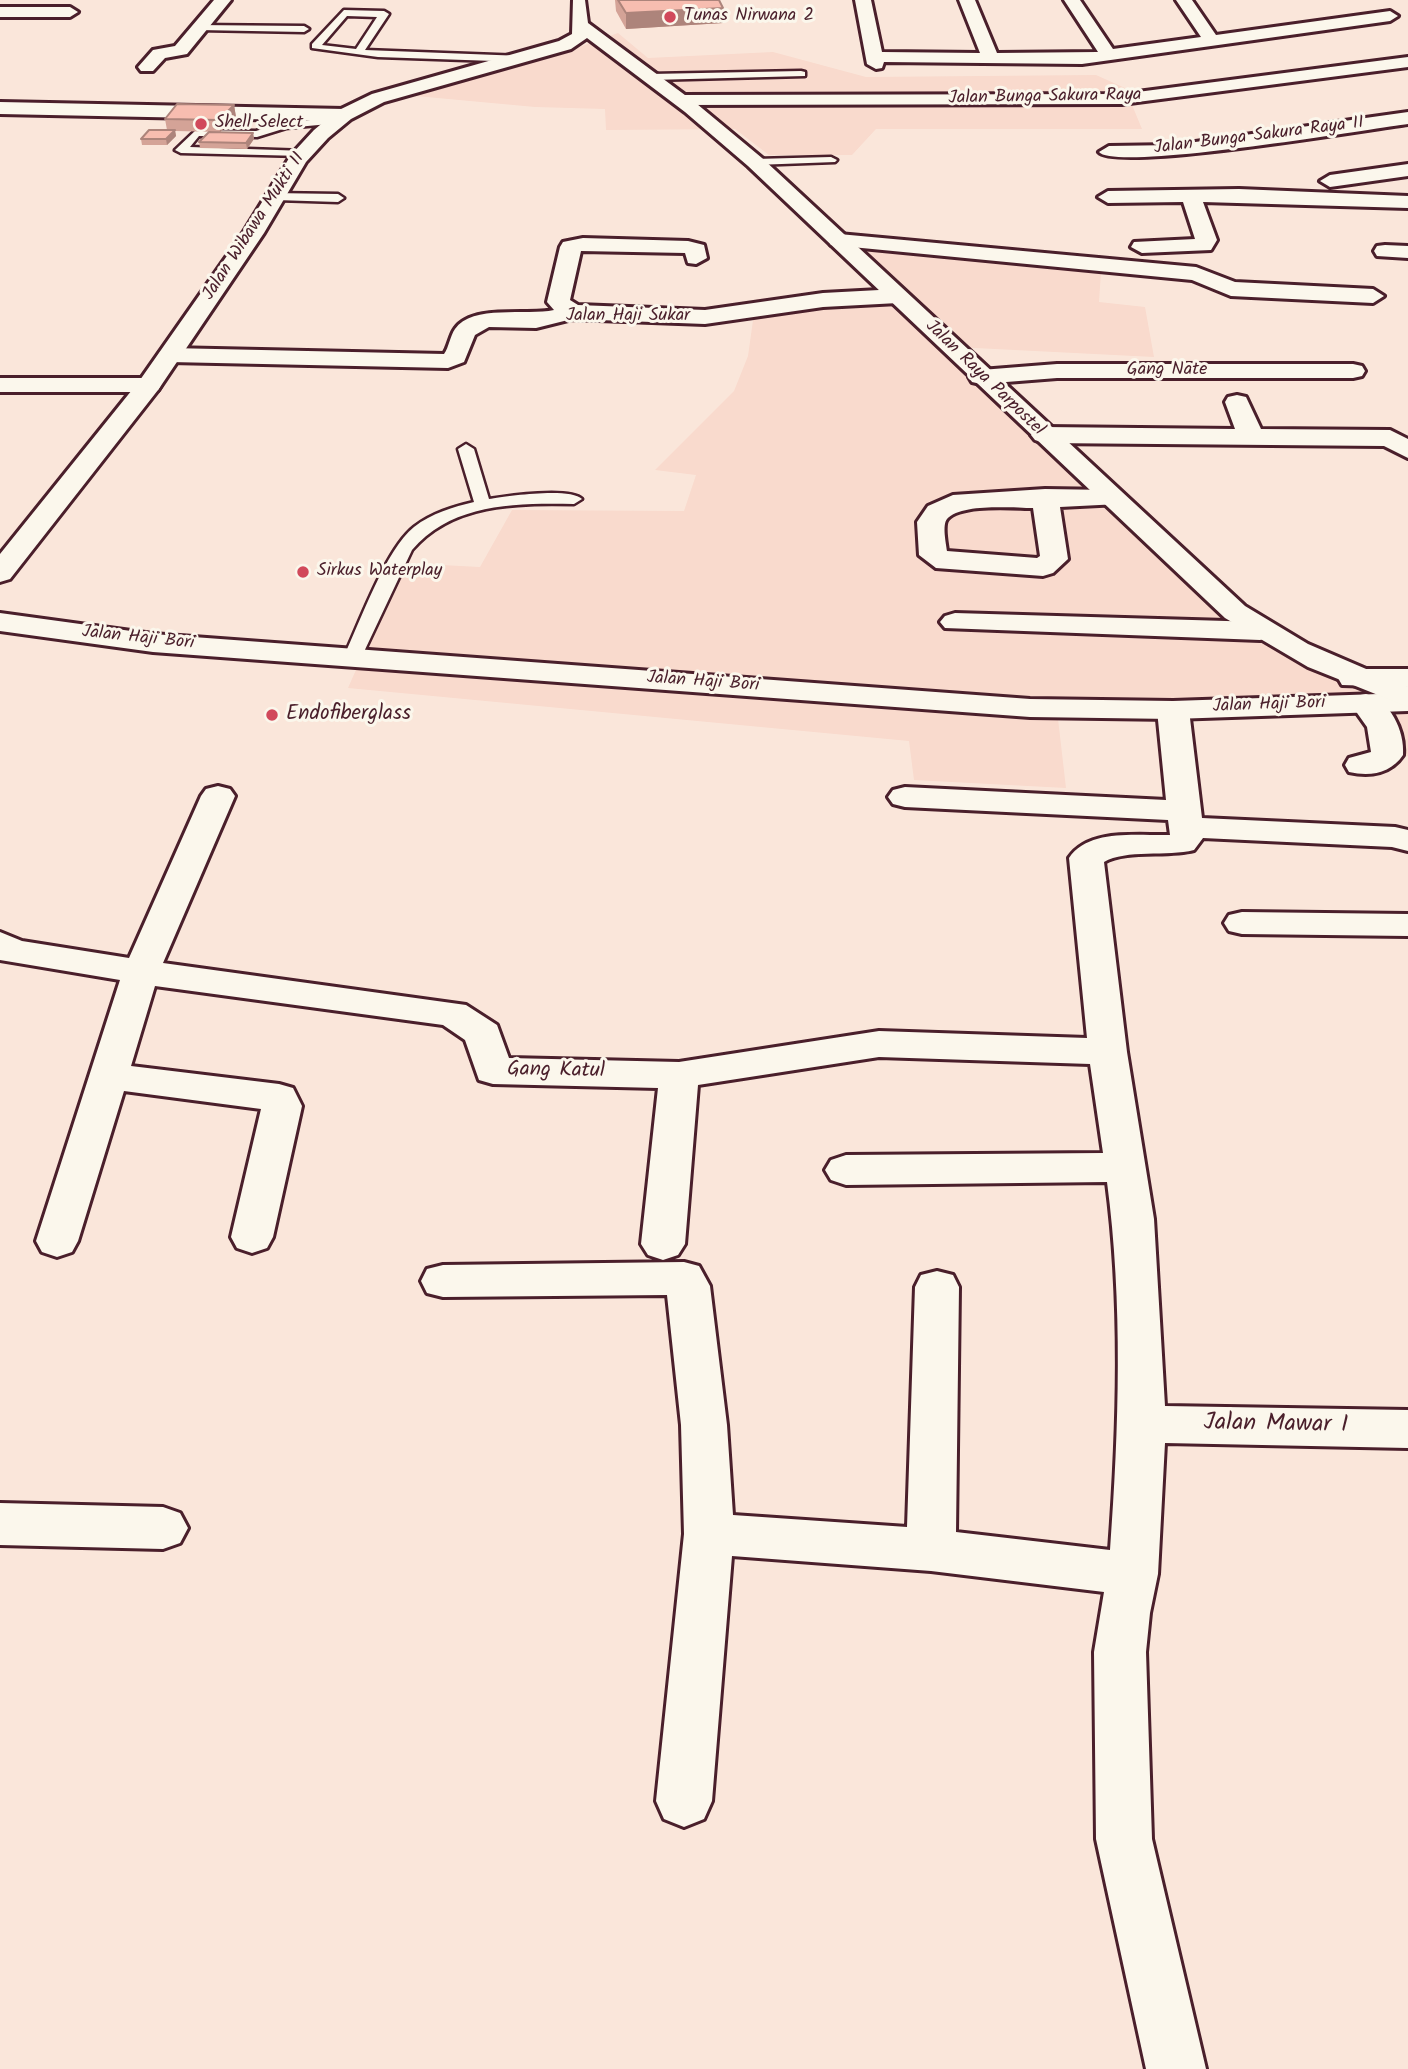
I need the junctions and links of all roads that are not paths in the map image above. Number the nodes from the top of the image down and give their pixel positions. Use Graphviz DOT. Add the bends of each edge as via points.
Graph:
graph roads {
  1 [pos="223,0"];
  2 [pos="580,0"];
  3 [pos="863,0"];
  4 [pos="967,0"];
  5 [pos="1072,0"];
  6 [pos="1184,0"];
  7 [pos="1300,9"];
  8 [pos="0,12"];
  9 [pos="70,12"];
  10 [pos="1390,16"];
  11 [pos="581,26"];
  12 [pos="199,27"];
  13 [pos="1315,27"];
  14 [pos="304,29"];
  15 [pos="1212,41"];
  16 [pos="359,52"];
  17 [pos="1109,56"];
  18 [pos="523,59"];
  19 [pos="991,59"];
  20 [pos="1405,66"];
  21 [pos="147,67"];
  22 [pos="801,74"];
  23 [pos="651,77"];
  24 [pos="175,93"];
  25 [pos="686,104"];
  26 [pos="0,108"];
  27 [pos="155,110"];
  28 [pos="340,118"];
  29 [pos="1408,118"];
  30 [pos="285,125"];
  31 [pos="243,134"];
  32 [pos="228,151"];
  33 [pos="260,152"];
  34 [pos="1109,152"];
  35 [pos="302,153"];
  36 [pos="831,160"];
  37 [pos="755,162"];
  38 [pos="1408,170"];
  39 [pos="1239,195"];
  40 [pos="276,196"];
  41 [pos="1108,197"];
  42 [pos="1191,197"];
  43 [pos="338,198"];
  44 [pos="1408,202"];
  45 [pos="839,240"];
  46 [pos="1112,247"];
  47 [pos="1385,251"];
  48 [pos="1408,252"];
  49 [pos="696,258"];
  50 [pos="898,296"];
  51 [pos="1373,296"];
  52 [pos="572,312"];
  53 [pos="170,355"];
  54 [pos="1353,371"];
  55 [pos="982,377"];
  56 [pos="0,385"];
  57 [pos="149,385"];
  58 [pos="1237,402"];
  59 [pos="1044,435"];
  60 [pos="1251,436"];
  61 [pos="466,449"];
  62 [pos="1408,450"];
  63 [pos="1045,497"];
  64 [pos="1110,498"];
  65 [pos="574,499"];
  66 [pos="483,505"];
  67 [pos="0,573"];
  68 [pos="0,622"];
  69 [pos="955,622"];
  70 [pos="1260,631"];
  71 [pos="353,656"];
  72 [pos="1408,678"];
  73 [pos="1360,690"];
  74 [pos="1408,700"];
  75 [pos="1173,710"];
  76 [pos="1361,765"];
  77 [pos="218,796"];
  78 [pos="905,797"];
  79 [pos="1186,819"];
  80 [pos="1408,841"];
  81 [pos="1242,923"];
  82 [pos="1408,925"];
  83 [pos="0,943"];
  84 [pos="141,972"];
  85 [pos="1108,1052"];
  86 [pos="679,1075"];
  87 [pos="109,1076"];
  88 [pos="1125,1167"];
  89 [pos="846,1170"];
  90 [pos="252,1237"];
  91 [pos="57,1241"];
  92 [pos="663,1244"];
  93 [pos="443,1281"];
  94 [pos="937,1287"];
  95 [pos="1143,1423"];
  96 [pos="1408,1429"];
  97 [pos="0,1524"];
  98 [pos="163,1528"];
  99 [pos="709,1534"];
  100 [pos="931,1550"];
  101 [pos="1133,1574"];
  102 [pos="684,1801"];
  103 [pos="1176,2069"];
  1 -- 12 [label="street"];
  2 -- 11 [label="street"];
  3 -- 19 [label="street" via="876,60"];
  4 -- 19 [label="street"];
  5 -- 17 [label="street"];
  6 -- 15 [label="street"];
  7 -- 13 [label="street"];
  8 -- 9 [label="street"];
  10 -- 13 [label="street"];
  11 -- 18 [label="street, Jalan Wibawa Mukti II" via="580,36 565,45"];
  11 -- 23 [label="street, Jalan Raya Parpostel"];
  12 -- 14 [label="lane"];
  12 -- 21 [label="street" via="179,51 159,54"];
  13 -- 15 [label="street"];
  13 -- 20 [label="street"];
  15 -- 17 [label="street"];
  16 -- 16 [label="lane" via="316,46 344,13 384,15"];
  16 -- 18 [label="lane"];
  17 -- 19 [label="street"];
  18 -- 28 [label="street, Jalan Wibawa Mukti II" via="398,91"];
  20 -- 25 [label="street, Jalan Bunga Sakura Raya" via="1134,107"];
  22 -- 23 [label="lane"];
  23 -- 25 [label="street, Jalan Raya Parpostel"];
  24 -- 27 [label="street"];
  25 -- 37 [label="street, Jalan Raya Parpostel"];
  26 -- 27 [label="street"];
  27 -- 28 [label="street"];
  28 -- 30 [label="lane"];
  28 -- 35 [label="street, Jalan Wibawa Mukti II"];
  29 -- 34 [label="street, Jalan Bunga Sakura Raya II" via="1174,151"];
  30 -- 31 [label="lane"];
  30 -- 33 [label="lane"];
  31 -- 32 [label="lane"];
  31 -- 32 [label="lane" via="196,133 181,150"];
  32 -- 33 [label="lane"];
  33 -- 35 [label="lane"];
  35 -- 40 [label="street, Jalan Wibawa Mukti II"];
  36 -- 37 [label="lane"];
  37 -- 45 [label="street, Jalan Raya Parpostel"];
  38 -- 39 [label="street"];
  39 -- 42 [label="street"];
  39 -- 44 [label="street"];
  40 -- 43 [label="lane"];
  40 -- 53 [label="street, Jalan Wibawa Mukti II"];
  41 -- 42 [label="street"];
  42 -- 46 [label="street" via="1206,240 1203,245"];
  45 -- 50 [label="street, Jalan Raya Parpostel"];
  45 -- 51 [label="street" via="1196,274 1240,290"];
  47 -- 48 [label="street"];
  49 -- 52 [label="street" via="696,250 688,247 571,247 558,302"];
  50 -- 52 [label="street, Jalan Haji Sukar" via="822,300 705,317"];
  50 -- 55 [label="street, Jalan Raya Parpostel"];
  52 -- 53 [label="street, Jalan Haji Sukar" via="536,321 498,319 474,324 465,331 456,357 447,361"];
  53 -- 57 [label="street, Jalan Wibawa Mukti II"];
  54 -- 55 [label="street, Gang Nate" via="1058,371"];
  55 -- 59 [label="street, Jalan Raya Parpostel"];
  56 -- 57 [label="street"];
  57 -- 67 [label="street, Jalan Wibawa Mukti II"];
  58 -- 60 [label="street"];
  59 -- 60 [label="street"];
  59 -- 64 [label="street, Jalan Raya Parpostel"];
  60 -- 62 [label="street" via="1390,438"];
  61 -- 66 [label="lane"];
  63 -- 64 [label="street"];
  64 -- 70 [label="street, Jalan Raya Parpostel"];
  65 -- 66 [label="lane"];
  66 -- 71 [label="lane" via="436,519 413,535"];
  68 -- 71 [label="street, Jalan Haji Bori" via="153,643"];
  69 -- 70 [label="street"];
  70 -- 73 [label="street, Jalan Raya Parpostel"];
  71 -- 75 [label="street, Jalan Haji Bori" via="1030,708"];
  72 -- 73 [label="street"];
  73 -- 74 [label="street, Jalan Haji Bori"];
  73 -- 75 [label="street, Jalan Haji Bori"];
  73 -- 76 [label="street" via="1389,740 1387,755 1378,763"];
  75 -- 79 [label="street"];
  77 -- 84 [label="street"];
  78 -- 79 [label="street"];
  79 -- 80 [label="street"];
  79 -- 85 [label="street" via="1187,836 1182,843 1106,846 1086,858"];
  81 -- 82 [label="street"];
  83 -- 84 [label="street, Gang Katul" via="11,951"];
  84 -- 86 [label="street, Gang Katul" via="453,1014 483,1034 493,1071"];
  84 -- 87 [label="street"];
  85 -- 86 [label="street, Gang Katul" via="879,1044"];
  85 -- 88 [label="street"];
  86 -- 92 [label="street"];
  87 -- 90 [label="street" via="279,1098 282,1106"];
  87 -- 91 [label="street"];
  88 -- 89 [label="street"];
  88 -- 95 [label="street" via="1133,1219"];
  93 -- 99 [label="street" via="684,1278 704,1425"];
  94 -- 100 [label="street"];
  95 -- 96 [label="street, Jalan Mawar I"];
  95 -- 101 [label="street"];
  97 -- 98 [label="street"];
  99 -- 100 [label="street"];
  99 -- 102 [label="street"];
  100 -- 101 [label="street"];
  101 -- 103 [label="street" via="1120,1652 1124,1839"];
}
